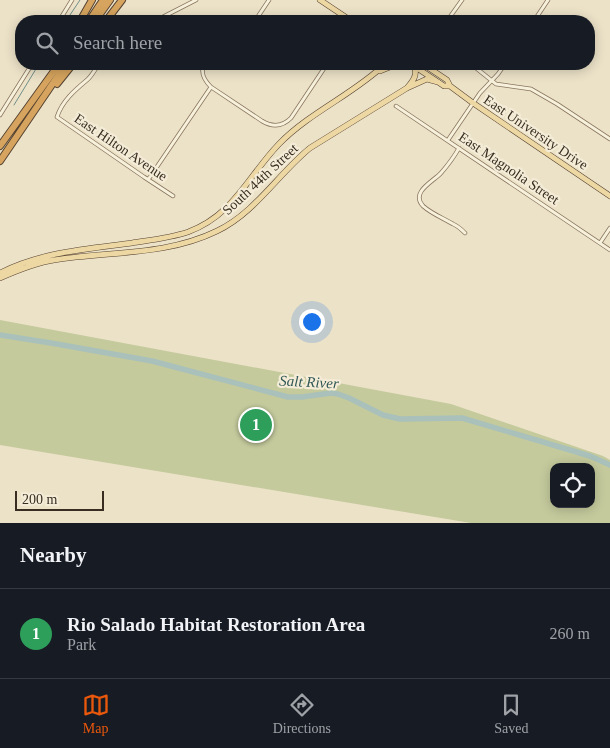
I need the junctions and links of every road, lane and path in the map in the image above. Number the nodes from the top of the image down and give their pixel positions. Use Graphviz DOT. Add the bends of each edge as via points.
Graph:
graph roads {
  1 [pos="72,0"];
  2 [pos="92,0"];
  3 [pos="104,0"];
  4 [pos="110,0"];
  5 [pos="122,0"];
  6 [pos="196,0"];
  7 [pos="269,0"];
  8 [pos="321,0"];
  9 [pos="462,0"];
  10 [pos="548,0"];
  11 [pos="63,15"];
  12 [pos="83,15"];
  13 [pos="93,15"];
  14 [pos="99,15"];
  15 [pos="111,15"];
  16 [pos="167,15"];
  17 [pos="259,15"];
  18 [pos="342,15"];
  19 [pos="451,15"];
  20 [pos="538,15"];
  21 [pos="28,70"];
  22 [pos="49,70"];
  23 [pos="55,70"];
  24 [pos="62,70"];
  25 [pos="68,70"];
  26 [pos="95,70"];
  27 [pos="202,70"];
  28 [pos="323,70"];
  29 [pos="378,70"];
  30 [pos="382,70"];
  31 [pos="416,70"];
  32 [pos="421,70"];
  33 [pos="433,70"];
  34 [pos="477,70"];
  35 [pos="501,70"];
  36 [pos="367,79"];
  37 [pos="491,81"];
  38 [pos="438,82"];
  39 [pos="211,86"];
  40 [pos="450,86"];
  41 [pos="407,88"];
  42 [pos="473,103"];
  43 [pos="396,106"];
  44 [pos="22,114"];
  45 [pos="32,114"];
  46 [pos="0,115"];
  47 [pos="610,139"];
  48 [pos="448,140"];
  49 [pos="0,146"];
  50 [pos="459,148"];
  51 [pos="0,161"];
  52 [pos="148,179"];
  53 [pos="174,196"];
  54 [pos="610,196"];
  55 [pos="610,228"];
  56 [pos="466,233"];
  57 [pos="600,244"];
  58 [pos="610,250"];
  59 [pos="0,273"];
  60 [pos="0,278"];
  1 -- 11 [label="street"];
  2 -- 12 [label="highway"];
  3 -- 13 [label="highway"];
  4 -- 14 [label="highway"];
  5 -- 15 [label="highway"];
  6 -- 16 [label="street"];
  7 -- 17 [label="street"];
  8 -- 18 [label="main road"];
  9 -- 19 [label="street"];
  10 -- 20 [label="street"];
  21 -- 46 [label="street"];
  22 -- 44 [label="highway"];
  23 -- 44 [label="highway"];
  24 -- 45 [label="highway"];
  25 -- 45 [label="highway"];
  26 -- 52 [label="street, East Hilton Avenue" via="71,94 57,117"];
  27 -- 39 [label="street"];
  28 -- 39 [label="street" via="290,118 279,125 266,124"];
  29 -- 36 [label="main road"];
  30 -- 36 [label="main road"];
  31 -- 41 [label="main road"];
  32 -- 38 [label="main road, East University Drive"];
  33 -- 40 [label="main road, East University Drive"];
  34 -- 37 [label="street"];
  35 -- 37 [label="street"];
  36 -- 59 [label="main road, South 44th Street" via="283,140 236,198 198,228 150,240 67,251"];
  37 -- 42 [label="street"];
  37 -- 47 [label="street" via="531,89"];
  38 -- 40 [label="main road, East University Drive"];
  38 -- 41 [label="main road, South 44th Street" via="427,79"];
  39 -- 52 [label="street"];
  40 -- 42 [label="main road, East University Drive"];
  41 -- 60 [label="main road, South 44th Street" via="310,148 246,211 231,223 195,241 124,254 37,263"];
  42 -- 48 [label="street"];
  42 -- 54 [label="main road, East University Drive"];
  43 -- 48 [label="street, East Magnolia Street"];
  44 -- 49 [label="highway"];
  45 -- 51 [label="highway"];
  48 -- 50 [label="street, East Magnolia Street"];
  50 -- 56 [label="street" via="440,175 426,184 420,201 437,216"];
  50 -- 57 [label="street, East Magnolia Street"];
  52 -- 53 [label="street, East Hilton Avenue"];
  55 -- 57 [label="street"];
  57 -- 58 [label="street, East Magnolia Street"];
}
